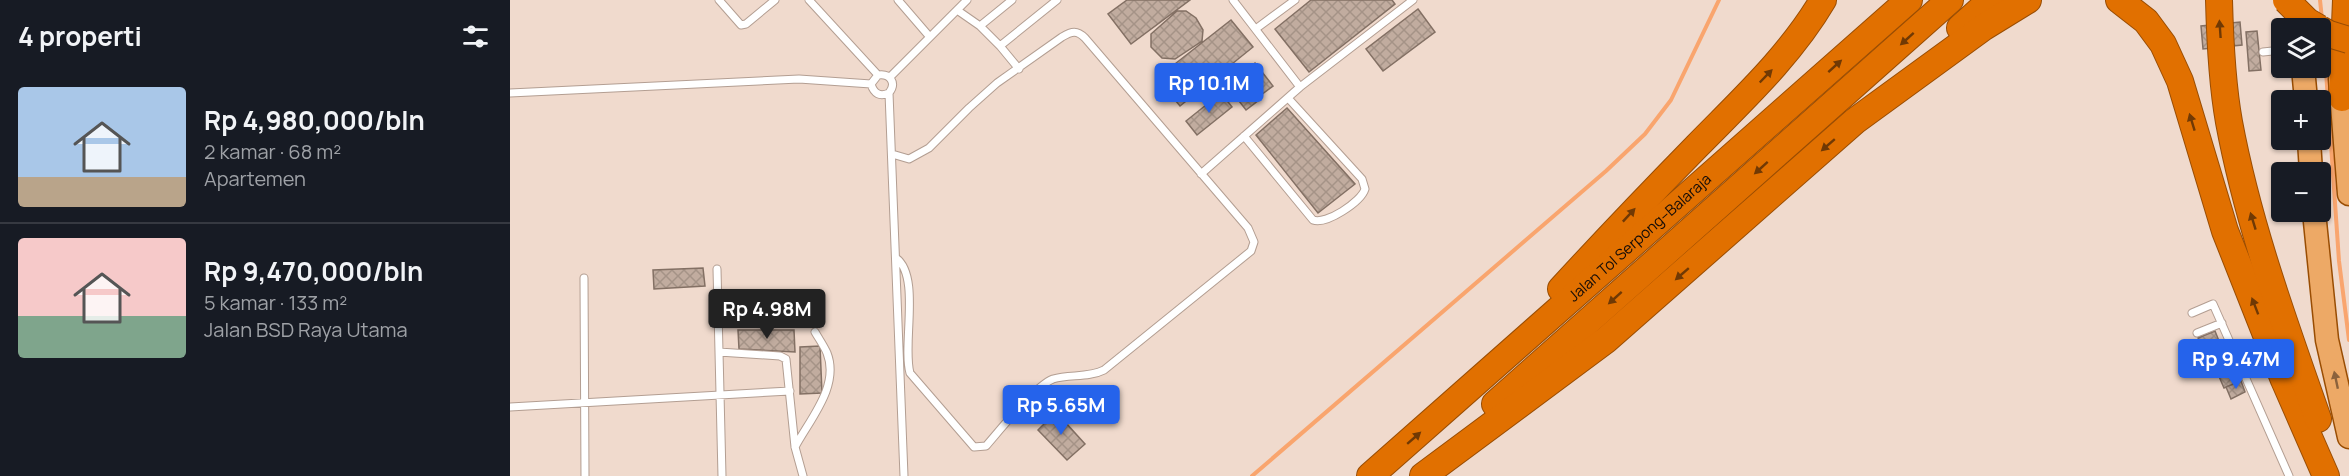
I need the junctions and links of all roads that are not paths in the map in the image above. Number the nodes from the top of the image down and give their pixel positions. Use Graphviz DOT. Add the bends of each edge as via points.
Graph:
graph roads {
  1 [pos="720,0"];
  2 [pos="775,0"];
  3 [pos="809,0"];
  4 [pos="898,0"];
  5 [pos="967,0"];
  6 [pos="1012,0"];
  7 [pos="1057,0"];
  8 [pos="1233,0"];
  9 [pos="1295,0"];
  10 [pos="1413,0"];
  11 [pos="1823,0"];
  12 [pos="1909,0"];
  13 [pos="1950,0"];
  14 [pos="1991,0"];
  15 [pos="2028,0"];
  16 [pos="2119,0"];
  17 [pos="2219,0"];
  18 [pos="2286,0"];
  19 [pos="2298,0"];
  20 [pos="2335,0"];
  21 [pos="2346,0"];
  22 [pos="957,10"];
  23 [pos="2299,18"];
  24 [pos="2304,18"];
  25 [pos="980,26"];
  26 [pos="1257,28"];
  27 [pos="2331,33"];
  28 [pos="929,36"];
  29 [pos="2349,40"];
  30 [pos="1000,46"];
  31 [pos="2271,51"];
  32 [pos="2263,52"];
  33 [pos="1019,69"];
  34 [pos="878,75"];
  35 [pos="890,77"];
  36 [pos="871,84"];
  37 [pos="1300,87"];
  38 [pos="510,93"];
  39 [pos="889,93"];
  40 [pos="2345,97"];
  41 [pos="1288,98"];
  42 [pos="1855,121"];
  43 [pos="1244,136"];
  44 [pos="892,154"];
  45 [pos="1201,174"];
  46 [pos="2349,194"];
  47 [pos="2315,222"];
  48 [pos="896,258"];
  49 [pos="717,269"];
  50 [pos="584,278"];
  51 [pos="2192,313"];
  52 [pos="2222,323"];
  53 [pos="815,332"];
  54 [pos="2197,333"];
  55 [pos="719,352"];
  56 [pos="790,390"];
  57 [pos="720,396"];
  58 [pos="1461,397"];
  59 [pos="586,404"];
  60 [pos="510,407"];
  61 [pos="2349,437"];
  62 [pos="795,447"];
  63 [pos="585,476"];
  64 [pos="722,476"];
  65 [pos="803,476"];
  66 [pos="904,476"];
  67 [pos="1370,476"];
  68 [pos="1414,476"];
  69 [pos="1423,476"];
  70 [pos="2289,476"];
  71 [pos="2326,476"];
  72 [pos="2337,476"];
  1 -- 2 [label="lane" via="741,25"];
  3 -- 34 [label="lane"];
  4 -- 28 [label="lane"];
  5 -- 22 [label="lane"];
  6 -- 25 [label="lane"];
  7 -- 30 [label="lane"];
  8 -- 26 [label="lane"];
  9 -- 26 [label="lane"];
  10 -- 37 [label="lane"];
  58 -- 11 [label="highway, one-way" via="1772,69"];
  58 -- 12 [label="highway, Jalan Tol Serpong–Balaraja, one-way"];
  13 -- 68 [label="highway, Jalan Tol Serpong–Balaraja, one-way"];
  14 -- 42 [label="highway"];
  15 -- 42 [label="highway" via="1984,27"];
  71 -- 16 [label="highway, one-way" via="2225,231 2180,81 2163,44 2146,21"];
  72 -- 17 [label="highway, one-way" via="2247,202 2229,121"];
  18 -- 24 [label="highway, bridge"];
  19 -- 23 [label="main road"];
  20 -- 40 [label="main road"];
  21 -- 40 [label="highway"];
  22 -- 25 [label="lane"];
  22 -- 28 [label="lane"];
  25 -- 30 [label="lane"];
  26 -- 37 [label="lane"];
  27 -- 29 [label="highway, bridge"];
  28 -- 35 [label="lane"];
  30 -- 33 [label="lane"];
  31 -- 32 [label="lane"];
  33 -- 44 [label="lane" via="983,95 929,148 909,159"];
  33 -- 45 [label="lane" via="1068,33 1080,34"];
  34 -- 35 [label="lane"];
  34 -- 36 [label="lane"];
  35 -- 39 [label="lane" via="893,82"];
  36 -- 38 [label="lane" via="799,79"];
  36 -- 39 [label="lane" via="878,94"];
  37 -- 41 [label="lane"];
  39 -- 44 [label="lane"];
  40 -- 46 [label="main road"];
  41 -- 43 [label="lane"];
  41 -- 43 [label="lane" via="1362,179 1365,189 1360,197 1327,220 1313,220"];
  42 -- 69 [label="highway, one-way" via="1606,340"];
  43 -- 45 [label="lane"];
  44 -- 48 [label="lane"];
  45 -- 48 [label="lane" via="1248,228 1254,242 1251,251 1104,370 1044,384 982,448 974,447 909,374 908,287 906,270"];
  61 -- 47 [label="main road, one-way" via="2327,340"];
  48 -- 66 [label="lane"];
  49 -- 55 [label="lane"];
  50 -- 59 [label="lane"];
  51 -- 52 [label="lane" via="2213,304"];
  52 -- 54 [label="lane"];
  52 -- 70 [label="lane"];
  53 -- 62 [label="lane" via="830,363 828,386"];
  55 -- 56 [label="lane" via="784,357"];
  55 -- 57 [label="lane"];
  56 -- 57 [label="lane"];
  56 -- 62 [label="lane"];
  57 -- 59 [label="lane"];
  57 -- 64 [label="lane"];
  67 -- 58 [label="highway, Jalan Tol Serpong–Balaraja, one-way"];
  59 -- 60 [label="lane"];
  59 -- 63 [label="lane"];
  62 -- 65 [label="lane"];
}
